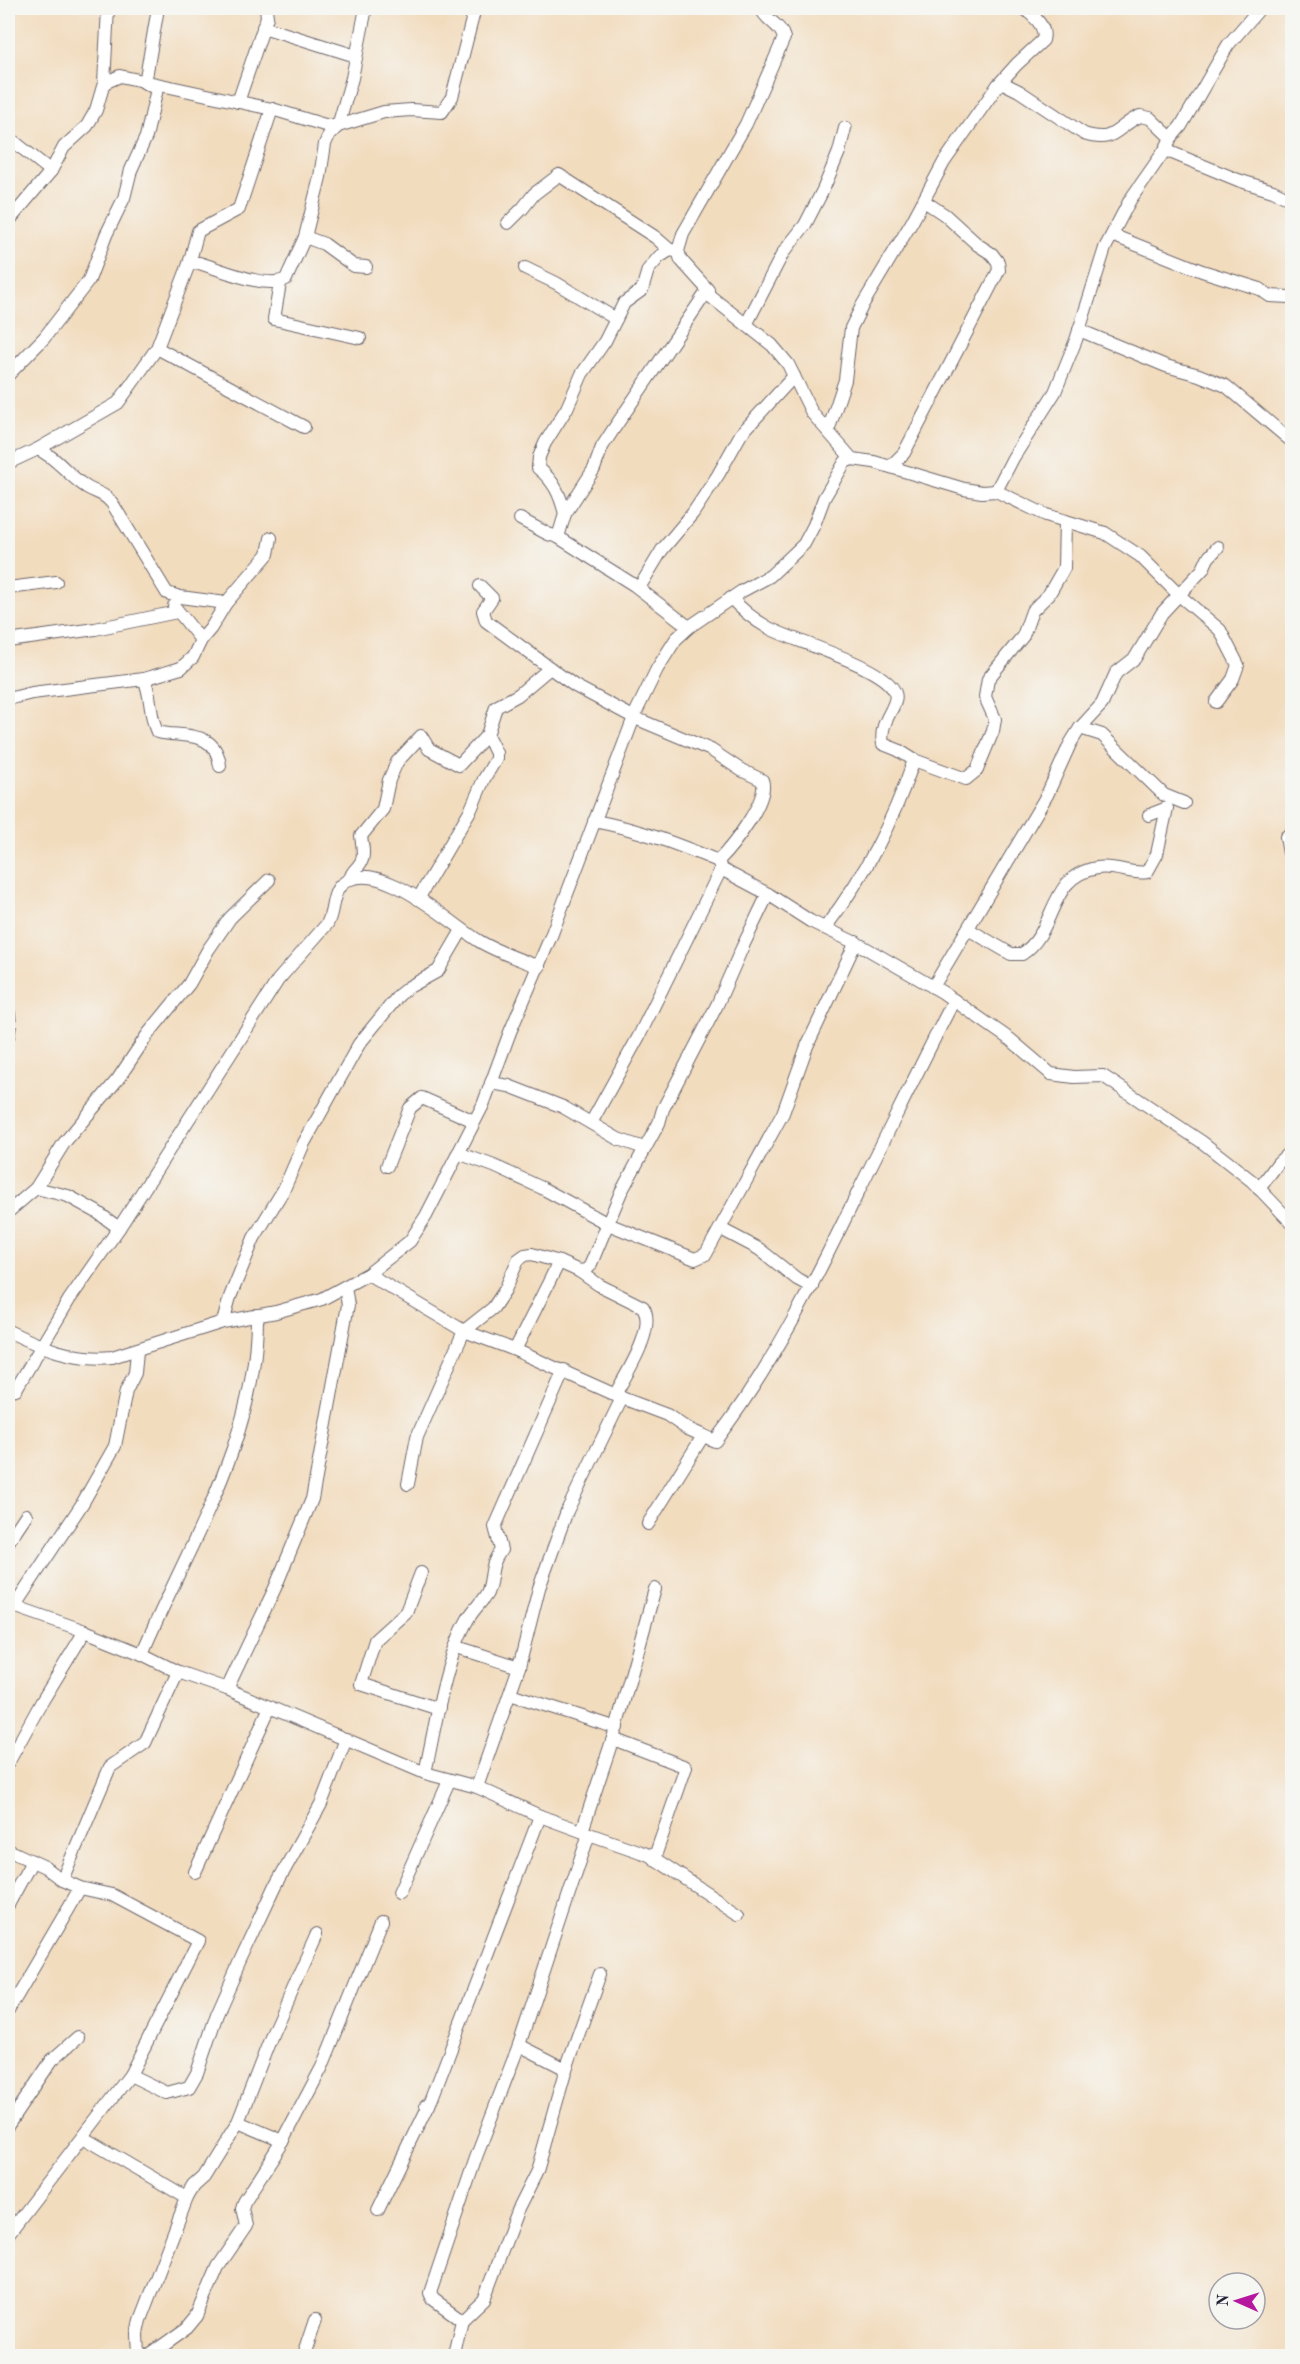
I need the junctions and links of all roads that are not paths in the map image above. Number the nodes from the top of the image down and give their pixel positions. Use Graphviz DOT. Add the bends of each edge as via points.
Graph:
graph roads {
  1 [pos="108,8"];
  2 [pos="158,8"];
  3 [pos="266,8"];
  4 [pos="366,8"];
  5 [pos="475,8"];
  6 [pos="760,8"];
  7 [pos="1260,8"];
  8 [pos="1287,8"];
  9 [pos="1028,10"];
  10 [pos="1293,10"];
  11 [pos="263,27"];
  12 [pos="356,56"];
  13 [pos="104,83"];
  14 [pos="145,83"];
  15 [pos="998,85"];
  16 [pos="238,102"];
  17 [pos="272,110"];
  18 [pos="338,126"];
  19 [pos="845,128"];
  20 [pos="8,137"];
  21 [pos="1171,138"];
  22 [pos="1165,150"];
  23 [pos="51,171"];
  24 [pos="1292,198"];
  25 [pos="924,201"];
  26 [pos="8,222"];
  27 [pos="508,223"];
  28 [pos="1112,235"];
  29 [pos="305,237"];
  30 [pos="674,251"];
  31 [pos="189,264"];
  32 [pos="366,267"];
  33 [pos="525,268"];
  34 [pos="280,283"];
  35 [pos="706,293"];
  36 [pos="1289,297"];
  37 [pos="616,319"];
  38 [pos="747,323"];
  39 [pos="1079,330"];
  40 [pos="360,338"];
  41 [pos="157,348"];
  42 [pos="8,375"];
  43 [pos="794,376"];
  44 [pos="304,427"];
  45 [pos="828,431"];
  46 [pos="1290,440"];
  47 [pos="38,449"];
  48 [pos="852,459"];
  49 [pos="8,463"];
  50 [pos="891,466"];
  51 [pos="996,491"];
  52 [pos="565,514"];
  53 [pos="520,519"];
  54 [pos="1065,521"];
  55 [pos="558,537"];
  56 [pos="271,538"];
  57 [pos="1218,547"];
  58 [pos="56,582"];
  59 [pos="480,585"];
  60 [pos="8,588"];
  61 [pos="639,588"];
  62 [pos="167,593"];
  63 [pos="1179,595"];
  64 [pos="731,598"];
  65 [pos="226,603"];
  66 [pos="177,612"];
  67 [pos="689,627"];
  68 [pos="201,640"];
  69 [pos="8,641"];
  70 [pos="550,668"];
  71 [pos="144,679"];
  72 [pos="8,699"];
  73 [pos="1216,702"];
  74 [pos="635,718"];
  75 [pos="1080,728"];
  76 [pos="487,735"];
  77 [pos="914,760"];
  78 [pos="220,766"];
  79 [pos="1184,803"];
  80 [pos="1149,815"];
  81 [pos="594,820"];
  82 [pos="1293,832"];
  83 [pos="1293,855"];
  84 [pos="719,865"];
  85 [pos="269,879"];
  86 [pos="350,879"];
  87 [pos="768,894"];
  88 [pos="418,899"];
  89 [pos="825,928"];
  90 [pos="968,929"];
  91 [pos="462,930"];
  92 [pos="855,942"];
  93 [pos="539,967"];
  94 [pos="933,987"];
  95 [pos="954,1000"];
  96 [pos="9,1014"];
  97 [pos="8,1037"];
  98 [pos="491,1083"];
  99 [pos="474,1121"];
  100 [pos="591,1123"];
  101 [pos="644,1148"];
  102 [pos="1293,1150"];
  103 [pos="458,1153"];
  104 [pos="387,1166"];
  105 [pos="36,1188"];
  106 [pos="1258,1189"];
  107 [pos="8,1212"];
  108 [pos="1293,1223"];
  109 [pos="608,1224"];
  110 [pos="119,1228"];
  111 [pos="721,1229"];
  112 [pos="559,1262"];
  113 [pos="579,1271"];
  114 [pos="368,1274"];
  115 [pos="345,1287"];
  116 [pos="812,1287"];
  117 [pos="257,1315"];
  118 [pos="223,1322"];
  119 [pos="8,1331"];
  120 [pos="464,1331"];
  121 [pos="42,1347"];
  122 [pos="515,1350"];
  123 [pos="137,1351"];
  124 [pos="564,1370"];
  125 [pos="8,1390"];
  126 [pos="619,1396"];
  127 [pos="703,1436"];
  128 [pos="408,1484"];
  129 [pos="26,1515"];
  130 [pos="648,1524"];
  131 [pos="8,1542"];
  132 [pos="421,1574"];
  133 [pos="656,1589"];
  134 [pos="11,1605"];
  135 [pos="85,1631"];
  136 [pos="456,1647"];
  137 [pos="142,1654"];
  138 [pos="519,1667"];
  139 [pos="178,1672"];
  140 [pos="227,1689"];
  141 [pos="510,1694"];
  142 [pos="270,1707"];
  143 [pos="439,1709"];
  144 [pos="615,1733"];
  145 [pos="346,1739"];
  146 [pos="8,1763"];
  147 [pos="425,1773"];
  148 [pos="448,1781"];
  149 [pos="477,1787"];
  150 [pos="540,1816"];
  151 [pos="585,1833"];
  152 [pos="8,1850"];
  153 [pos="654,1859"];
  154 [pos="32,1861"];
  155 [pos="195,1872"];
  156 [pos="62,1880"];
  157 [pos="80,1888"];
  158 [pos="399,1893"];
  159 [pos="8,1905"];
  160 [pos="739,1914"];
  161 [pos="381,1921"];
  162 [pos="317,1934"];
  163 [pos="600,1974"];
  164 [pos="8,2011"];
  165 [pos="78,2037"];
  166 [pos="519,2044"];
  167 [pos="566,2068"];
  168 [pos="130,2075"];
  169 [pos="238,2122"];
  170 [pos="8,2125"];
  171 [pos="82,2137"];
  172 [pos="283,2141"];
  173 [pos="187,2198"];
  174 [pos="378,2210"];
  175 [pos="8,2234"];
  176 [pos="315,2320"];
  177 [pos="462,2320"];
  178 [pos="138,2356"];
  179 [pos="148,2356"];
  180 [pos="303,2356"];
  181 [pos="454,2356"];
  1 -- 13 [label="street"];
  2 -- 14 [label="street"];
  3 -- 11 [label="street"];
  4 -- 12 [label="street"];
  5 -- 18 [label="street" via="452,97 442,112 384,112"];
  6 -- 30 [label="street" via="780,26 784,38 746,124"];
  7 -- 21 [label="street" via="1228,45"];
  8 -- 10 [label="street"];
  9 -- 15 [label="street" via="1042,27 1043,40"];
  11 -- 12 [label="street"];
  11 -- 16 [label="street"];
  12 -- 18 [label="street"];
  13 -- 14 [label="street" via="120,76"];
  13 -- 23 [label="street" via="91,119 64,147"];
  14 -- 16 [label="street"];
  14 -- 42 [label="street" via="157,89 146,136 89,280 44,338"];
  15 -- 21 [label="street" via="1003,83 1019,91 1091,136 1109,137 1140,116 1150,118"];
  15 -- 25 [label="street" via="944,162"];
  16 -- 17 [label="street"];
  17 -- 18 [label="street"];
  17 -- 31 [label="street" via="239,209 198,231"];
  18 -- 29 [label="street" via="325,144"];
  19 -- 38 [label="street" via="823,190 805,225 783,253"];
  20 -- 23 [label="street"];
  21 -- 22 [label="street"];
  22 -- 24 [label="street"];
  22 -- 28 [label="street"];
  23 -- 26 [label="street"];
  25 -- 45 [label="street" via="852,328 845,380"];
  25 -- 50 [label="street" via="992,254 999,270 904,453"];
  27 -- 30 [label="street" via="534,194 559,175"];
  28 -- 36 [label="street" via="1270,296"];
  28 -- 39 [label="street"];
  29 -- 32 [label="street" via="324,244 354,266"];
  29 -- 34 [label="street" via="286,279"];
  30 -- 35 [label="street" via="708,290"];
  30 -- 37 [label="street" via="659,257 648,270 642,290 624,303"];
  31 -- 34 [label="street" via="199,263 266,283"];
  31 -- 41 [label="street"];
  33 -- 37 [label="street"];
  34 -- 40 [label="street" via="274,319"];
  35 -- 38 [label="street"];
  35 -- 52 [label="street" via="613,429 594,469"];
  37 -- 52 [label="street" via="539,457 538,468 561,496"];
  38 -- 43 [label="street" via="772,345"];
  39 -- 46 [label="street" via="1226,386"];
  39 -- 51 [label="street" via="1055,392"];
  41 -- 44 [label="street"];
  41 -- 47 [label="street" via="118,403"];
  43 -- 45 [label="street" via="812,413"];
  43 -- 61 [label="street" via="741,434 712,485 662,550"];
  45 -- 48 [label="street"];
  47 -- 49 [label="street"];
  47 -- 62 [label="street" via="112,503"];
  48 -- 50 [label="street"];
  48 -- 64 [label="street" via="837,474 804,544 770,576"];
  50 -- 51 [label="street" via="964,489"];
  51 -- 54 [label="street"];
  52 -- 55 [label="street"];
  53 -- 55 [label="street"];
  54 -- 63 [label="street" via="1105,533 1140,556"];
  54 -- 77 [label="street" via="1064,568 1049,594 1032,611 1023,636 988,679 985,697 995,718 977,770 966,779"];
  55 -- 61 [label="street"];
  56 -- 65 [label="street" via="268,554"];
  57 -- 63 [label="street"];
  58 -- 60 [label="street"];
  59 -- 70 [label="street" via="492,598 483,611 486,621"];
  61 -- 67 [label="street"];
  62 -- 65 [label="street"];
  62 -- 66 [label="street"];
  63 -- 73 [label="street" via="1220,630 1238,665"];
  63 -- 75 [label="street" via="1162,613 1135,658 1116,673 1102,704"];
  64 -- 67 [label="street"];
  64 -- 77 [label="street" via="767,627 887,680 896,695 883,724 883,744"];
  65 -- 68 [label="street"];
  66 -- 68 [label="street"];
  66 -- 69 [label="street"];
  67 -- 74 [label="street" via="676,639 657,669"];
  68 -- 71 [label="street" via="193,657 181,668"];
  70 -- 74 [label="street"];
  70 -- 76 [label="street" via="518,695 496,707"];
  71 -- 72 [label="street"];
  71 -- 78 [label="street" via="157,732 196,736 210,744 219,756"];
  74 -- 81 [label="street"];
  74 -- 84 [label="street" via="711,750 762,780 763,792 746,828"];
  75 -- 79 [label="street" via="1102,735 1164,795"];
  75 -- 90 [label="street" via="1047,795"];
  76 -- 86 [label="street" via="459,765 429,749 422,736 397,762 383,809 361,836 361,862"];
  76 -- 88 [label="street" via="496,759"];
  77 -- 89 [label="street" via="885,834 851,894"];
  80 -- 90 [label="street" via="1167,808 1157,854 1147,872 1139,874 1112,867 1075,875 1062,888 1032,946 1022,954 1011,954"];
  81 -- 84 [label="street" via="651,834"];
  81 -- 93 [label="street"];
  82 -- 83 [label="street" via="1286,837 1289,853"];
  84 -- 87 [label="street"];
  84 -- 100 [label="street" via="639,1036"];
  85 -- 105 [label="street" via="230,918 189,984 64,1143"];
  86 -- 88 [label="street" via="364,877 391,882"];
  86 -- 110 [label="street" via="335,894 333,914 327,924 278,980"];
  87 -- 89 [label="street"];
  87 -- 101 [label="street"];
  88 -- 91 [label="street"];
  89 -- 92 [label="street"];
  90 -- 94 [label="street"];
  91 -- 93 [label="street" via="482,943"];
  91 -- 118 [label="street" via="438,971 399,996 359,1044 304,1143 284,1189 254,1238"];
  92 -- 94 [label="street"];
  92 -- 111 [label="street" via="807,1046 783,1113"];
  93 -- 98 [label="street"];
  94 -- 95 [label="street"];
  95 -- 106 [label="street" via="1051,1074 1103,1076 1202,1142"];
  95 -- 116 [label="street"];
  96 -- 97 [label="street"];
  98 -- 99 [label="street"];
  98 -- 100 [label="street" via="554,1103"];
  99 -- 103 [label="street"];
  99 -- 104 [label="street" via="422,1098 410,1108"];
  100 -- 101 [label="street"];
  101 -- 109 [label="street"];
  102 -- 106 [label="street"];
  103 -- 109 [label="street" via="494,1166"];
  103 -- 114 [label="street" via="410,1241"];
  105 -- 107 [label="street"];
  105 -- 110 [label="street" via="68,1196"];
  106 -- 108 [label="street"];
  109 -- 111 [label="street" via="695,1259 706,1254"];
  109 -- 113 [label="street" via="590,1266"];
  110 -- 121 [label="street"];
  111 -- 116 [label="street" via="759,1249"];
  112 -- 113 [label="street"];
  112 -- 120 [label="street" via="532,1254 518,1260 493,1308"];
  112 -- 122 [label="street"];
  113 -- 126 [label="street" via="643,1307 647,1313 646,1333"];
  114 -- 115 [label="street"];
  114 -- 120 [label="street"];
  115 -- 117 [label="street" via="322,1299"];
  115 -- 140 [label="street" via="348,1305 312,1499"];
  116 -- 127 [label="street" via="734,1417 715,1441"];
  117 -- 118 [label="street"];
  117 -- 137 [label="street" via="252,1381 229,1465"];
  118 -- 123 [label="street"];
  119 -- 121 [label="street"];
  120 -- 122 [label="street"];
  120 -- 128 [label="street" via="417,1437"];
  121 -- 123 [label="street" via="93,1359"];
  121 -- 125 [label="street" via="16,1389"];
  122 -- 124 [label="street"];
  123 -- 134 [label="street" via="135,1373 126,1391 115,1446 82,1504"];
  124 -- 126 [label="street"];
  124 -- 136 [label="street" via="495,1527 501,1550 493,1561 487,1593 468,1618"];
  126 -- 127 [label="street" via="667,1415"];
  126 -- 138 [label="street" via="567,1511 539,1588"];
  127 -- 130 [label="street"];
  129 -- 131 [label="street"];
  132 -- 143 [label="street" via="406,1612 375,1640 361,1684"];
  133 -- 144 [label="street"];
  134 -- 135 [label="street"];
  135 -- 137 [label="street"];
  135 -- 146 [label="street"];
  136 -- 138 [label="street"];
  136 -- 143 [label="street"];
  137 -- 139 [label="street"];
  138 -- 141 [label="street"];
  139 -- 140 [label="street"];
  139 -- 156 [label="street" via="145,1743 110,1767"];
  140 -- 142 [label="street"];
  141 -- 144 [label="street"];
  141 -- 149 [label="street"];
  142 -- 145 [label="street"];
  142 -- 155 [label="street"];
  143 -- 147 [label="street"];
  144 -- 151 [label="street"];
  144 -- 153 [label="street" via="686,1767"];
  145 -- 147 [label="street"];
  145 -- 168 [label="street" via="321,1804 276,1885 236,1972 189,2087 167,2092"];
  147 -- 148 [label="street"];
  148 -- 149 [label="street"];
  148 -- 158 [label="street"];
  149 -- 150 [label="street"];
  150 -- 151 [label="street"];
  150 -- 174 [label="street" via="428,2105"];
  151 -- 153 [label="street"];
  151 -- 166 [label="street"];
  152 -- 154 [label="street"];
  153 -- 160 [label="street"];
  154 -- 156 [label="street"];
  154 -- 159 [label="street"];
  156 -- 157 [label="street"];
  157 -- 164 [label="street"];
  157 -- 168 [label="street" via="112,1895 198,1941"];
  161 -- 172 [label="street" via="322,2067"];
  162 -- 169 [label="street"];
  163 -- 167 [label="street"];
  165 -- 170 [label="street" via="51,2060"];
  166 -- 167 [label="street"];
  166 -- 177 [label="street" via="430,2293"];
  167 -- 177 [label="street" via="537,2171 517,2211 484,2300"];
  168 -- 171 [label="street"];
  169 -- 172 [label="street"];
  169 -- 173 [label="street"];
  171 -- 173 [label="street"];
  171 -- 175 [label="street"];
  172 -- 179 [label="street" via="244,2202 246,2226 218,2267 197,2316"];
  173 -- 178 [label="street" via="140,2320"];
  176 -- 180 [label="street"];
  177 -- 181 [label="street"];
}
